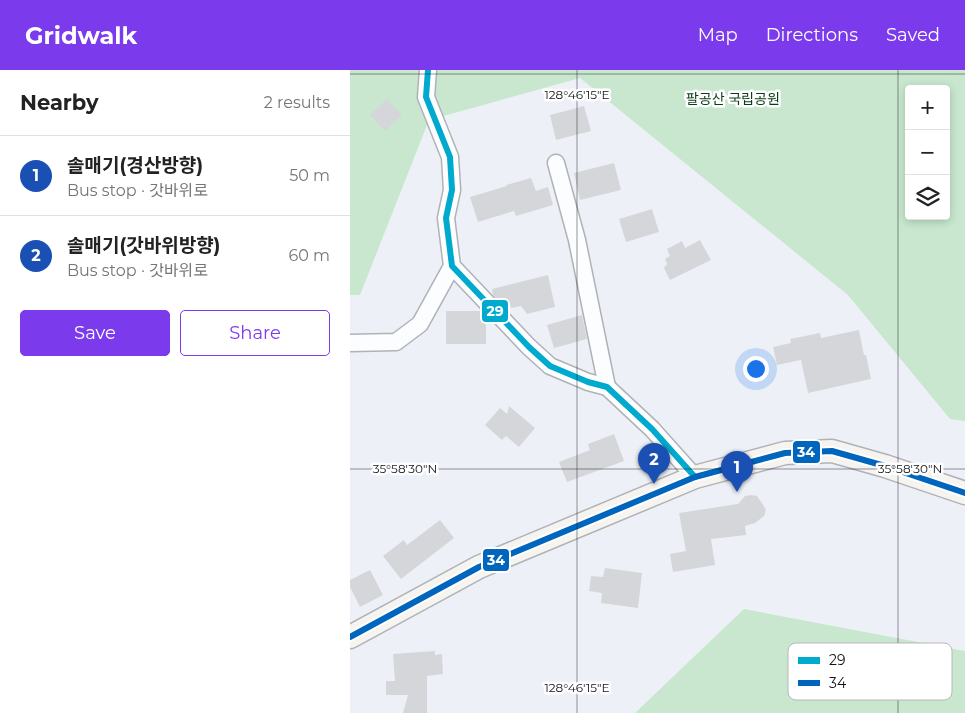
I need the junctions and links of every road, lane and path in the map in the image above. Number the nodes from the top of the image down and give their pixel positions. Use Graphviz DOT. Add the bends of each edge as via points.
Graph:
graph roads {
  1 [pos="428,70"];
  2 [pos="556,163"];
  3 [pos="452,266"];
  4 [pos="350,343"];
  5 [pos="607,387"];
  6 [pos="694,477"];
  7 [pos="965,493"];
  8 [pos="350,637"];
  1 -- 3 [label="street" via="426,97 450,157 452,190 446,218"];
  2 -- 5 [label="street" via="578,240"];
  3 -- 4 [label="street" via="420,324 396,342"];
  3 -- 5 [label="street" via="550,366"];
  5 -- 6 [label="street" via="652,429"];
  6 -- 7 [label="street" via="785,453 832,452"];
  6 -- 8 [label="street" via="479,567"];
}
